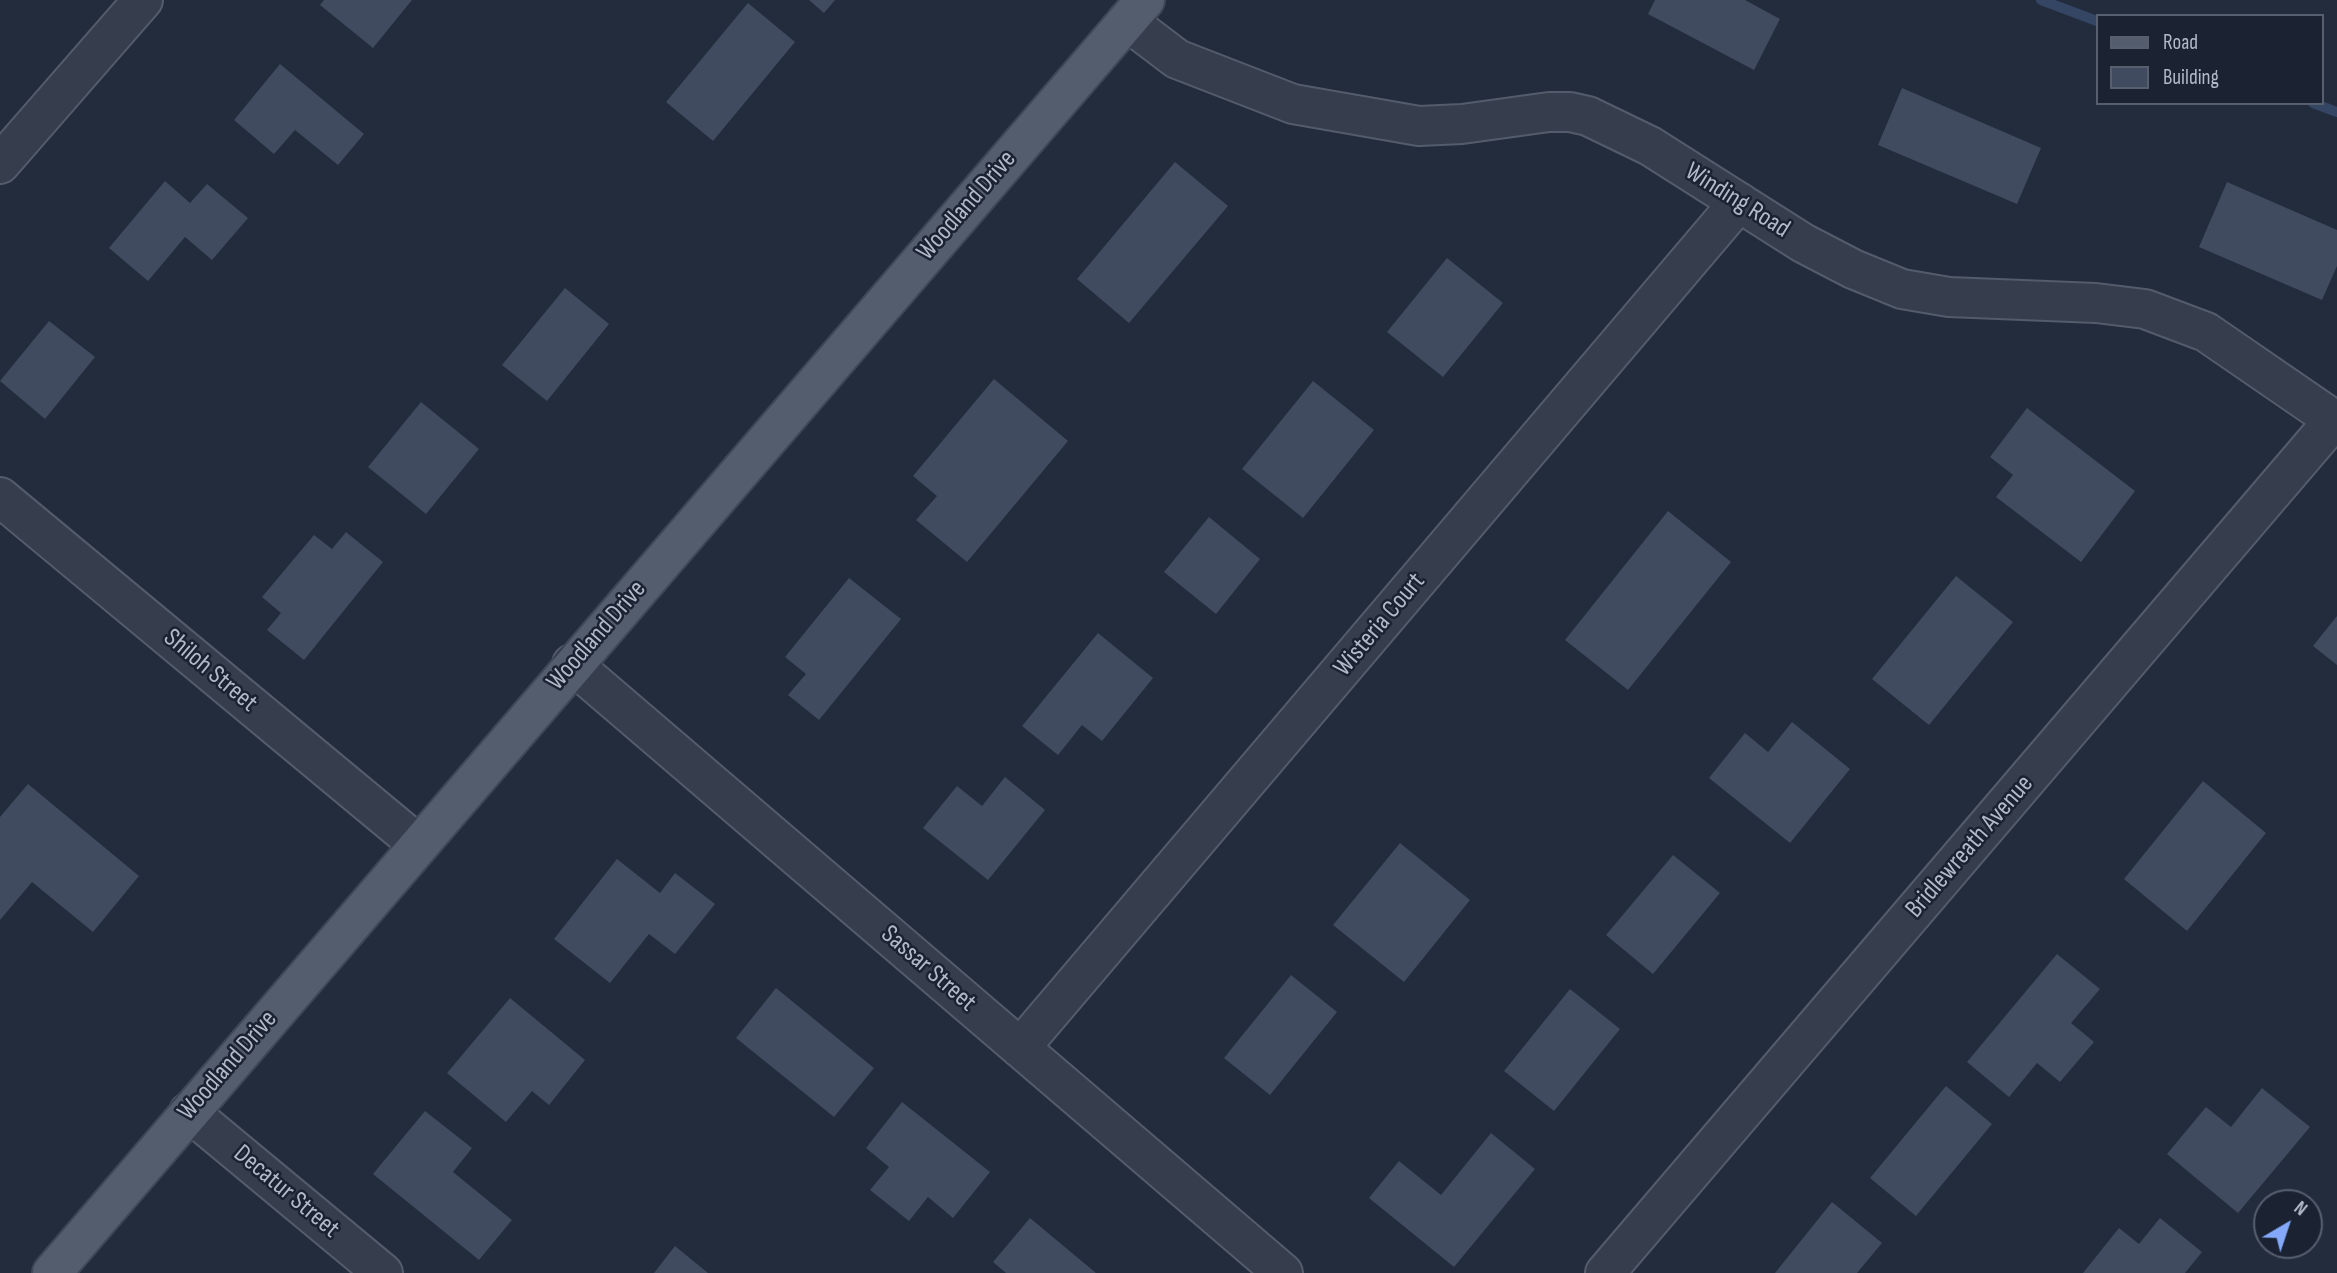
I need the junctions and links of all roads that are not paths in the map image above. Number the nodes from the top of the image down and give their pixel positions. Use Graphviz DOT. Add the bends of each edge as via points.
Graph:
graph roads {
  1 [pos="143,0"];
  2 [pos="1136,10"];
  3 [pos="0,164"];
  4 [pos="1739,202"];
  5 [pos="2336,421"];
  6 [pos="0,496"];
  7 [pos="572,664"];
  8 [pos="419,845"];
  9 [pos="1020,1048"];
  10 [pos="189,1112"];
  11 [pos="52,1273"];
  12 [pos="383,1273"];
  13 [pos="1283,1273"];
  14 [pos="1605,1273"];
  1 -- 3 [label="street"];
  2 -- 4 [label="street, Winding Road" via="1177,59 1293,104 1419,126 1570,112 1650,146"];
  2 -- 7 [label="main road, Woodland Drive"];
  4 -- 5 [label="street, Winding Road" via="1803,243 1902,289 1950,297 2145,309 2206,332"];
  4 -- 9 [label="street, Wisteria Court"];
  5 -- 14 [label="street, Bridlewreath Avenue"];
  6 -- 8 [label="street, Shiloh Street"];
  7 -- 8 [label="main road, Woodland Drive"];
  7 -- 9 [label="street, Sassar Street"];
  8 -- 10 [label="main road, Woodland Drive"];
  9 -- 13 [label="street, Sassar Street"];
  10 -- 11 [label="main road, Woodland Drive"];
  10 -- 12 [label="street, Decatur Street"];
}
